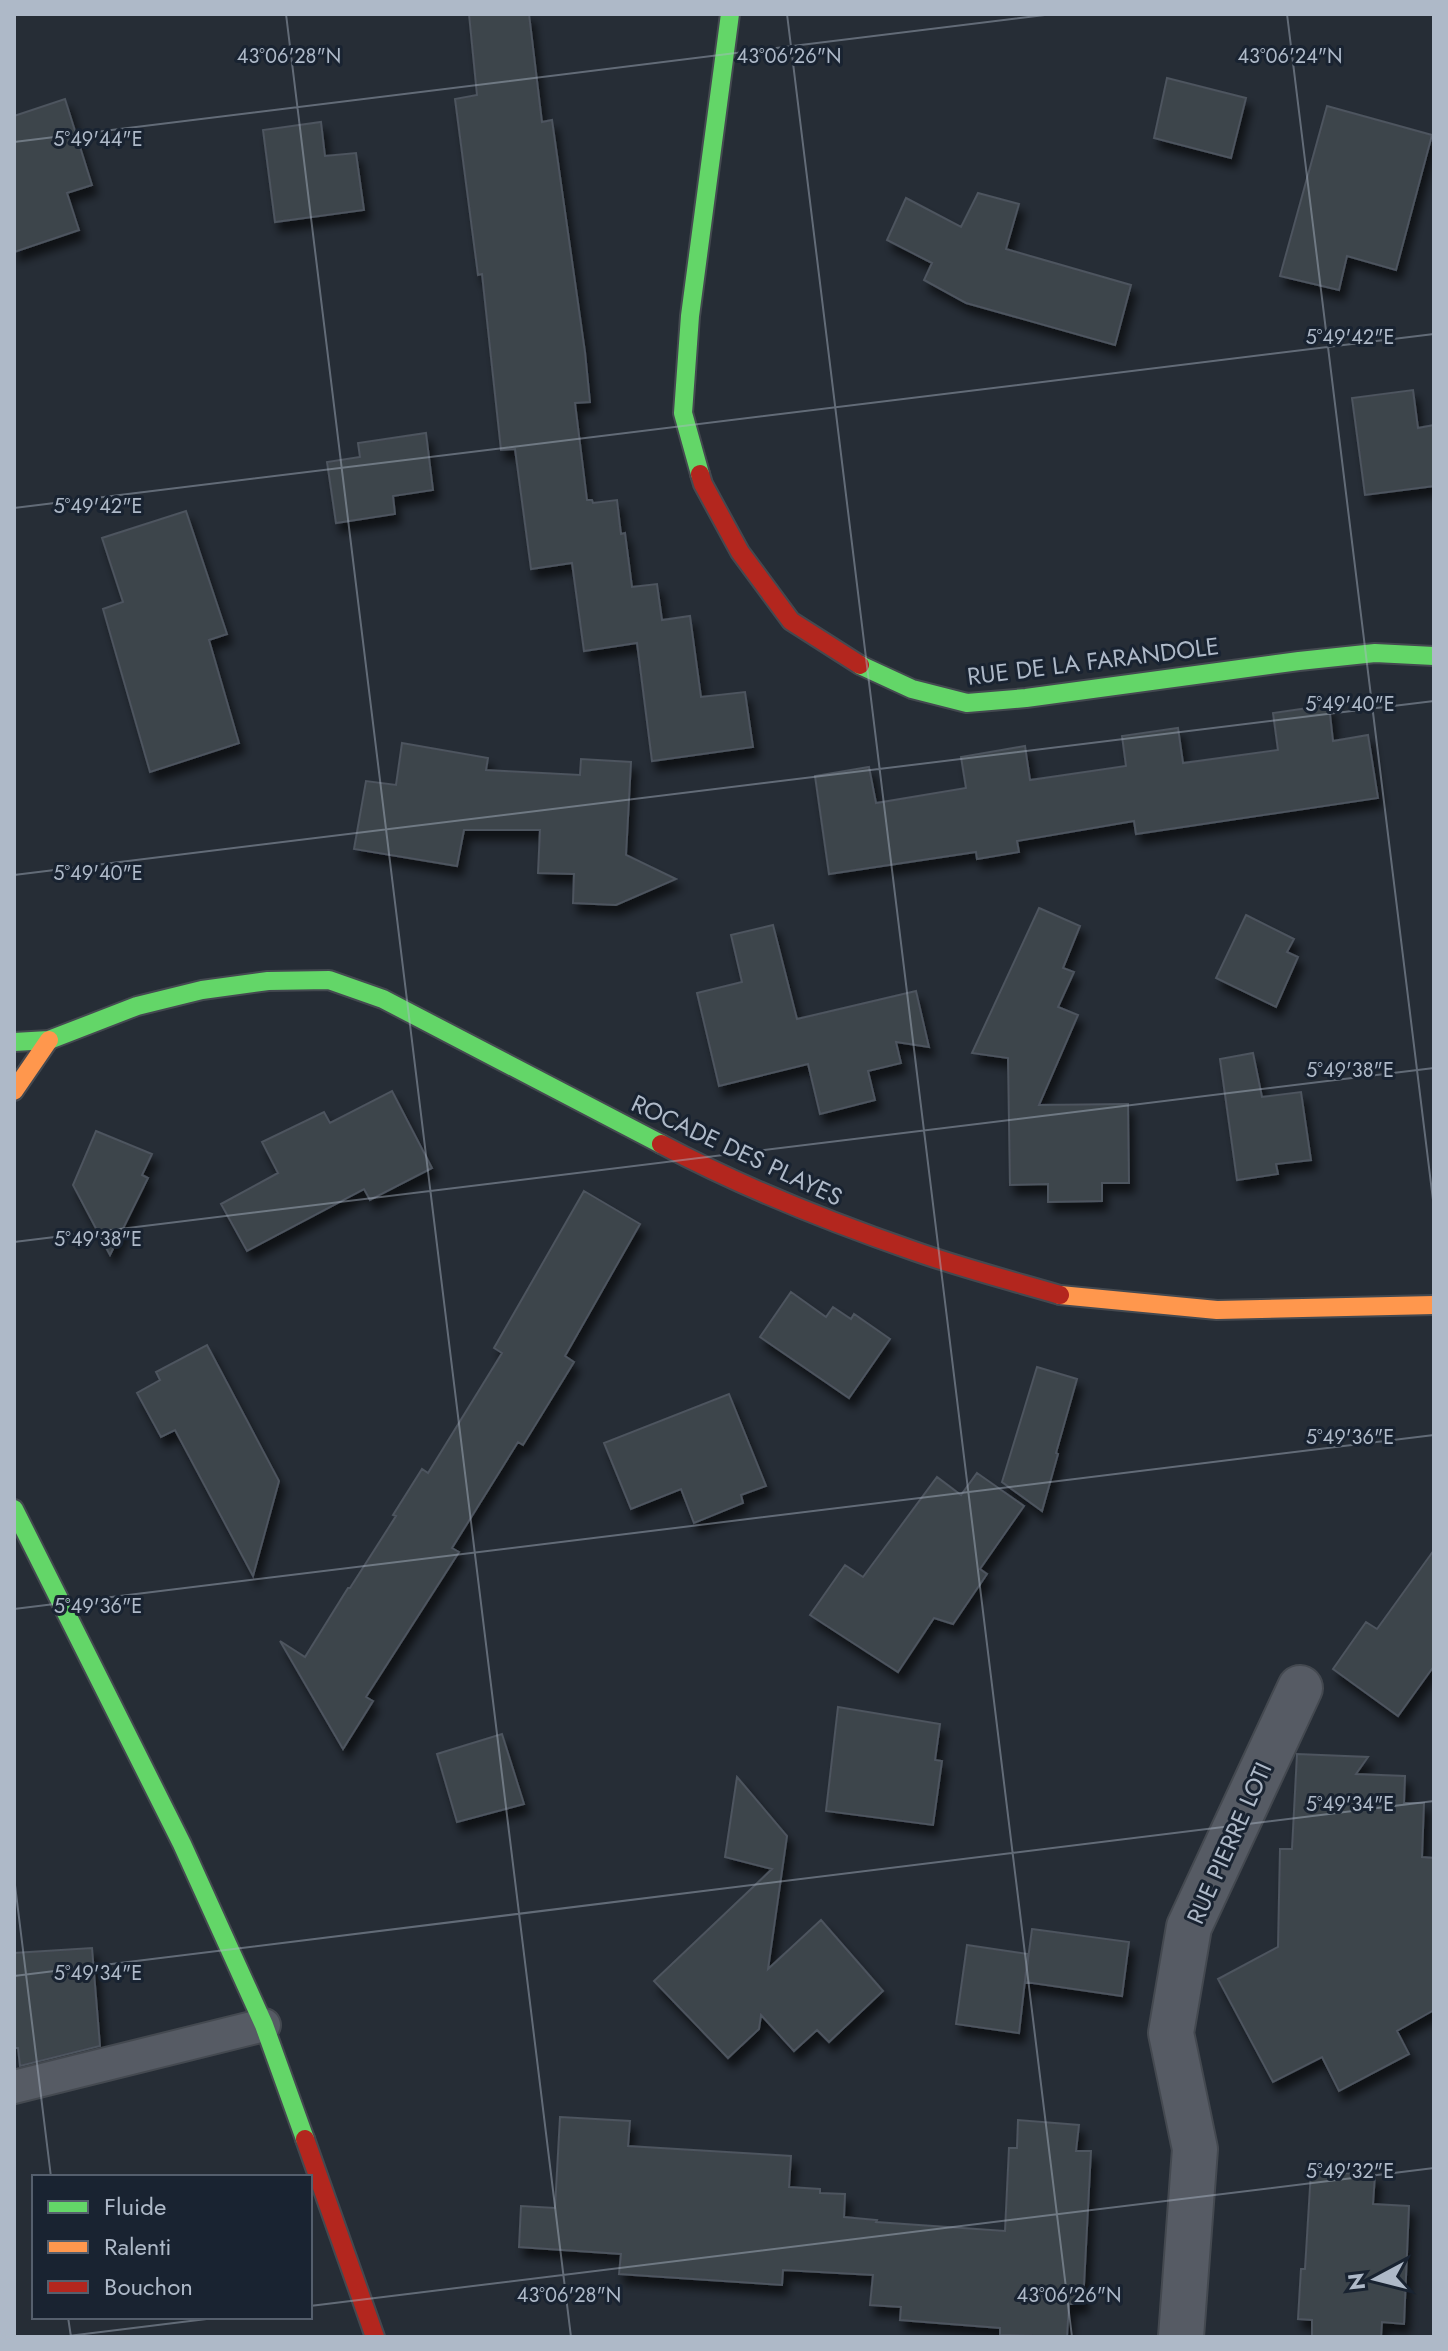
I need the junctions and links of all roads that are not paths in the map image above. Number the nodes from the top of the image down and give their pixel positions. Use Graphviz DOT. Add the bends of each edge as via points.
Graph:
graph roads {
  1 [pos="730,14"];
  2 [pos="1434,656"];
  3 [pos="49,1040"];
  4 [pos="14,1042"];
  5 [pos="14,1091"];
  6 [pos="1434,1305"];
  7 [pos="15,1509"];
  8 [pos="1300,1688"];
  9 [pos="264,2025"];
  10 [pos="14,2087"];
  11 [pos="375,2337"];
  12 [pos="1181,2337"];
  1 -- 2 [label="street, RUE DE LA FARANDOLE" via="690,316 683,413 703,484 740,552 791,621 850,661 912,689 967,703 1375,653"];
  3 -- 4 [label="street, ROCADE DES PLAYES"];
  3 -- 5 [label="street"];
  3 -- 6 [label="street, ROCADE DES PLAYES" via="137,1006 202,990 329,980 383,999 694,1162 797,1208 916,1252 1066,1297 1217,1310"];
  7 -- 9 [label="street" via="182,1844"];
  8 -- 12 [label="street, RUE PIERRE LOTI" via="1189,1927 1171,2033 1195,2149"];
  9 -- 10 [label="lane"];
  9 -- 11 [label="street"];
}
